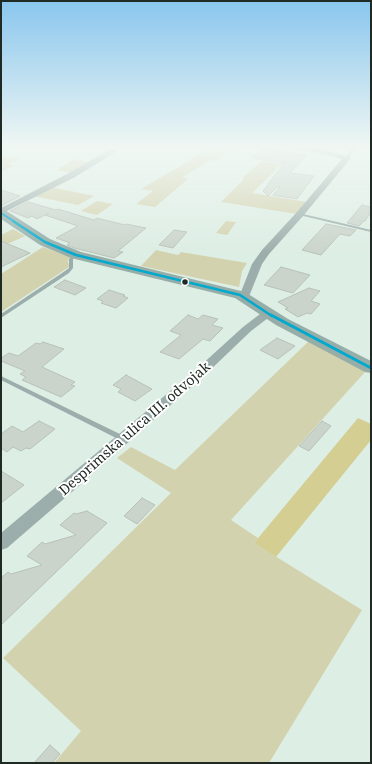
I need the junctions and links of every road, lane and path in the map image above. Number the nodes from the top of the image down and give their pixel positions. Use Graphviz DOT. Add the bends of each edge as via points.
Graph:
graph roads {
  1 [pos="57,183"];
  2 [pos="326,183"];
  3 [pos="1,212"];
  4 [pos="300,214"];
  5 [pos="371,231"];
  6 [pos="76,255"];
  7 [pos="244,297"];
  8 [pos="268,313"];
  9 [pos="1,316"];
  10 [pos="371,368"];
  11 [pos="1,378"];
  12 [pos="124,439"];
  13 [pos="1,543"];
  1 -- 3 [label="street"];
  2 -- 4 [label="street"];
  3 -- 6 [label="street" via="45,242"];
  4 -- 5 [label="lane"];
  4 -- 7 [label="street" via="257,264"];
  6 -- 7 [label="street"];
  6 -- 9 [label="lane" via="71,259 71,268 68,272"];
  7 -- 8 [label="street"];
  8 -- 10 [label="street"];
  8 -- 12 [label="street, Desprimska ulica III. odvojak"];
  11 -- 12 [label="lane"];
  12 -- 13 [label="street, Desprimska ulica III. odvojak"];
}
